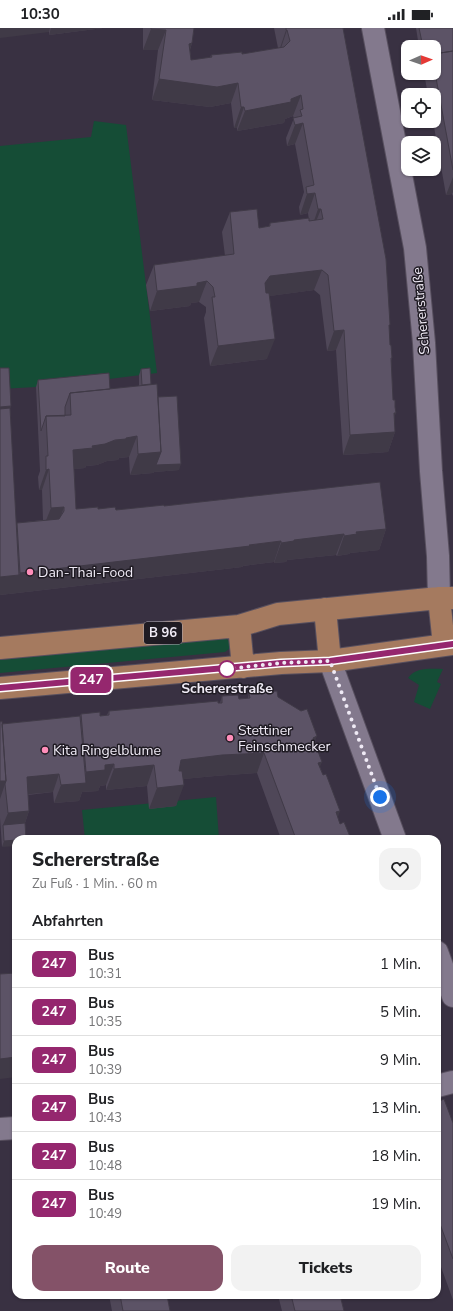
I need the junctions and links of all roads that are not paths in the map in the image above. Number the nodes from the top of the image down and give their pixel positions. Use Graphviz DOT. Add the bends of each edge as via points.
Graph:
graph roads {
  1 [pos="373,28"];
  2 [pos="446,598"];
  3 [pos="325,609"];
  4 [pos="239,626"];
  5 [pos="448,645"];
  6 [pos="0,648"];
  7 [pos="330,661"];
  8 [pos="243,667"];
  9 [pos="0,688"];
  10 [pos="394,835"];
  11 [pos="441,963"];
  12 [pos="453,996"];
  13 [pos="453,1082"];
  14 [pos="441,1085"];
  15 [pos="12,1128"];
  16 [pos="0,1129"];
  1 -- 2 [label="street, Schererstraße" via="415,248 438,556"];
  2 -- 3 [label="main road, B 96"];
  2 -- 5 [label="main road"];
  3 -- 4 [label="main road, B 96" via="278,614"];
  3 -- 7 [label="main road"];
  4 -- 6 [label="main road, B 96"];
  4 -- 8 [label="main road"];
  5 -- 7 [label="main road"];
  7 -- 8 [label="main road"];
  7 -- 10 [label="street"];
  8 -- 9 [label="main road"];
  11 -- 12 [label="street"];
  13 -- 14 [label="street"];
  15 -- 16 [label="street"];
}
